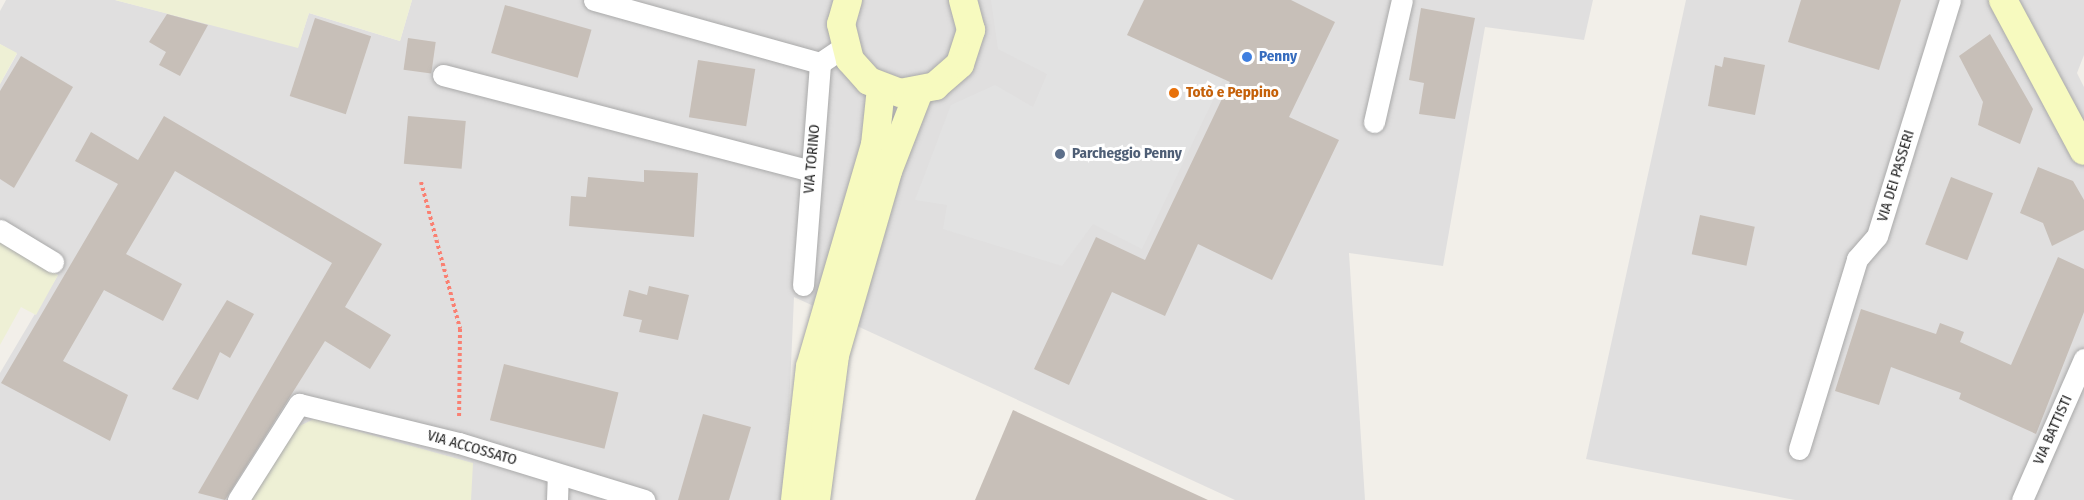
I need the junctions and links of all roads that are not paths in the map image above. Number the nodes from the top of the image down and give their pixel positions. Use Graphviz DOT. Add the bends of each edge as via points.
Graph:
graph roads {
  1 [pos="594,0"];
  2 [pos="848,0"];
  3 [pos="963,0"];
  4 [pos="1402,0"];
  5 [pos="1950,0"];
  6 [pos="2003,0"];
  7 [pos="844,47"];
  8 [pos="820,63"];
  9 [pos="443,75"];
  10 [pos="881,88"];
  11 [pos="919,91"];
  12 [pos="1374,122"];
  13 [pos="2084,151"];
  14 [pos="811,171"];
  15 [pos="0,230"];
  16 [pos="53,262"];
  17 [pos="803,285"];
  18 [pos="2084,359"];
  19 [pos="1799,449"];
  20 [pos="558,474"];
  21 [pos="238,500"];
  22 [pos="557,500"];
  23 [pos="644,500"];
  24 [pos="795,500"];
  25 [pos="816,500"];
  26 [pos="2022,500"];
  1 -- 8 [label="street"];
  2 -- 7 [label="main road" via="841,24"];
  3 -- 11 [label="main road" via="970,30 964,56 949,77"];
  4 -- 12 [label="street"];
  5 -- 19 [label="street, VIA DEI PASSERI" via="1877,236 1857,259"];
  6 -- 13 [label="main road"];
  7 -- 8 [label="street"];
  7 -- 10 [label="main road" via="858,72"];
  8 -- 14 [label="street, VIA TORINO"];
  9 -- 14 [label="street"];
  10 -- 11 [label="main road"];
  10 -- 24 [label="main road" via="875,145 810,367"];
  11 -- 25 [label="main road" via="888,171 835,355"];
  14 -- 17 [label="street, VIA TORINO"];
  15 -- 16 [label="street"];
  18 -- 26 [label="street, VIA BATTISTI"];
  20 -- 21 [label="street, VIA ACCOSSATO" via="459,443 299,404"];
  20 -- 22 [label="street"];
  20 -- 23 [label="street, VIA ACCOSSATO"];
}
